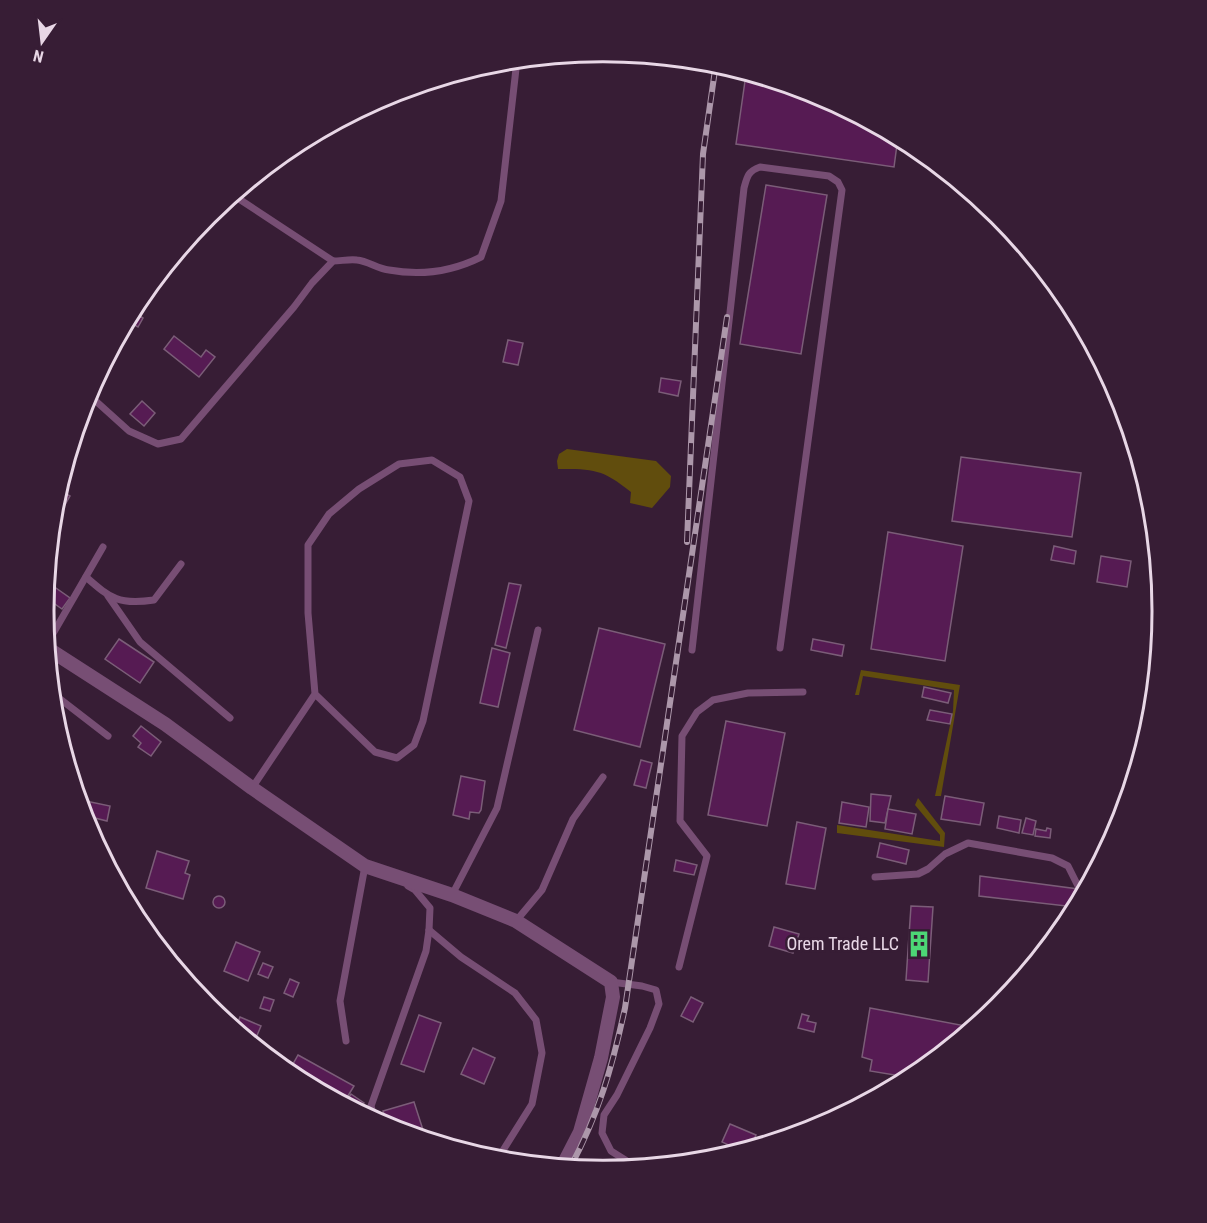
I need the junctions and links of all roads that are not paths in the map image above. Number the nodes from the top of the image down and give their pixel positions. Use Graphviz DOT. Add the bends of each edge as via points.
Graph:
graph roads {
  1 [pos="516,70"];
  2 [pos="240,199"];
  3 [pos="333,261"];
  4 [pos="96,401"];
  5 [pos="103,547"];
  6 [pos="181,564"];
  7 [pos="86,577"];
  8 [pos="108,596"];
  9 [pos="538,630"];
  10 [pos="55,639"];
  11 [pos="780,648"];
  12 [pos="692,650"];
  13 [pos="56,653"];
  14 [pos="803,692"];
  15 [pos="315,694"];
  16 [pos="62,700"];
  17 [pos="230,718"];
  18 [pos="108,736"];
  19 [pos="603,777"];
  20 [pos="252,788"];
  21 [pos="365,866"];
  22 [pos="874,877"];
  23 [pos="1078,887"];
  24 [pos="452,895"];
  25 [pos="516,921"];
  26 [pos="429,930"];
  27 [pos="679,967"];
  28 [pos="611,982"];
  29 [pos="346,1041"];
  30 [pos="372,1109"];
  31 [pos="503,1151"];
  32 [pos="566,1160"];
  33 [pos="626,1160"];
  1 -- 3 [label="lane" via="501,201 481,257 441,272 417,273 387,270 358,260"];
  2 -- 3 [label="lane"];
  3 -- 4 [label="lane" via="181,439 158,444 129,432"];
  5 -- 7 [label="lane"];
  6 -- 8 [label="lane" via="154,600 132,603"];
  7 -- 8 [label="lane"];
  7 -- 10 [label="lane"];
  8 -- 17 [label="lane" via="141,642"];
  9 -- 24 [label="lane" via="497,808"];
  11 -- 12 [label="lane" via="842,190 829,176 760,167 748,174 744,188"];
  13 -- 20 [label="street" via="165,724"];
  14 -- 27 [label="lane" via="748,693 713,700 697,712 682,736 680,821 706,856"];
  15 -- 15 [label="lane" via="308,546 329,514 359,489 399,464 432,460 460,477 469,501 423,721 414,745 397,758 375,752"];
  15 -- 20 [label="lane"];
  16 -- 18 [label="lane"];
  19 -- 25 [label="lane" via="573,819 542,890"];
  20 -- 21 [label="street"];
  21 -- 24 [label="street"];
  21 -- 26 [label="lane" via="415,890 430,908"];
  21 -- 29 [label="lane" via="340,1001"];
  22 -- 23 [label="lane" via="918,874 968,843 1052,858 1068,866"];
  24 -- 25 [label="street"];
  25 -- 28 [label="street"];
  26 -- 30 [label="lane" via="426,951"];
  26 -- 31 [label="lane" via="514,993 536,1020 542,1053 532,1104"];
  28 -- 32 [label="street" via="613,997 601,1058 580,1132"];
  28 -- 33 [label="lane" via="656,990 658,1004 622,1086 604,1115 602,1133 611,1151"];
}
